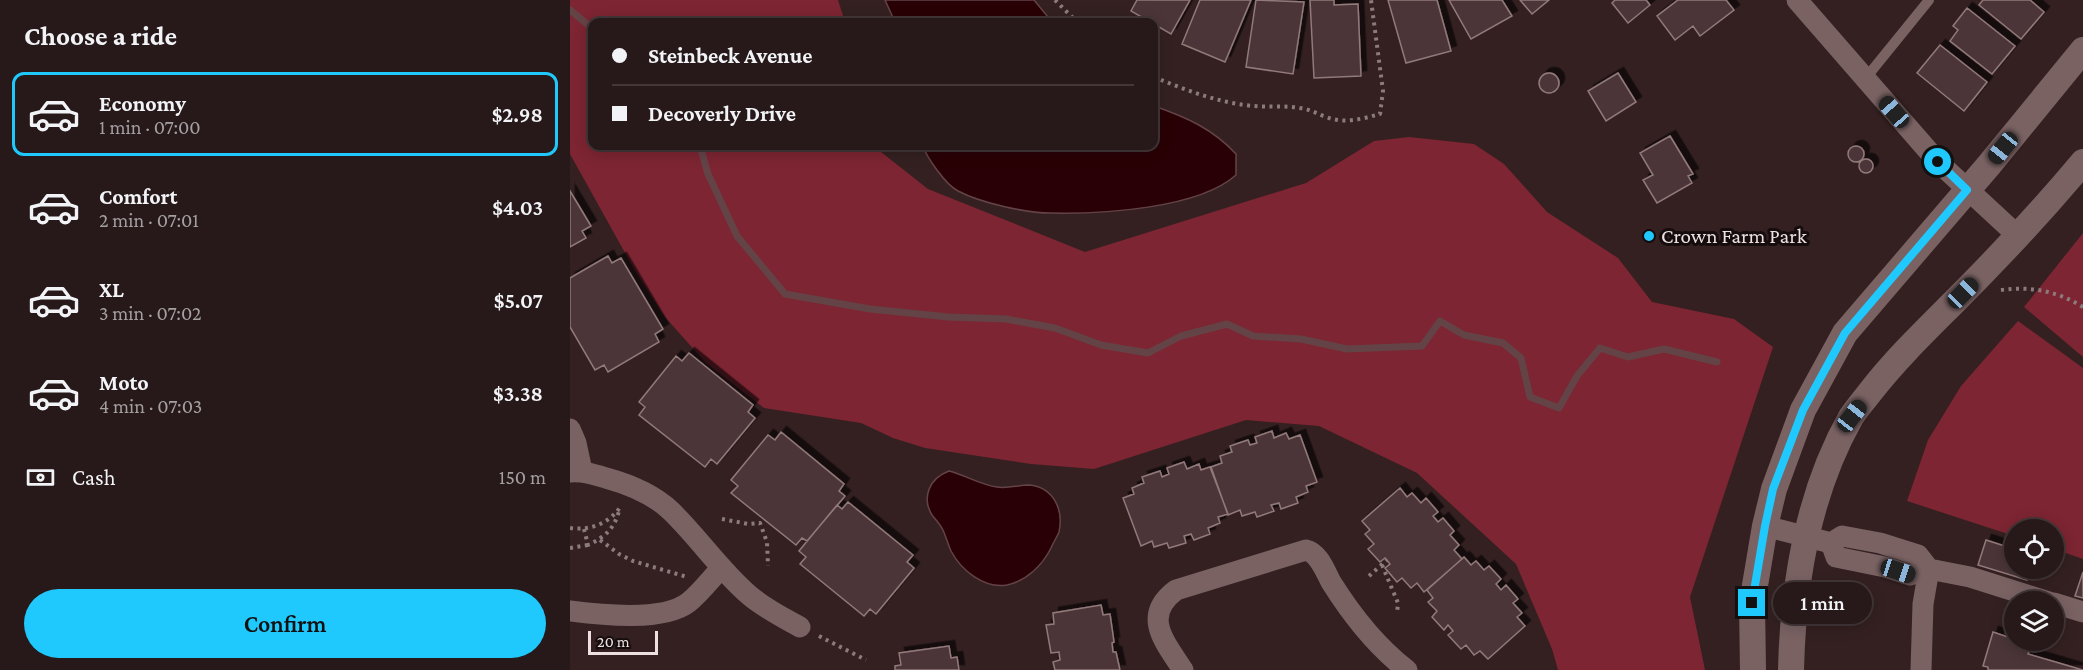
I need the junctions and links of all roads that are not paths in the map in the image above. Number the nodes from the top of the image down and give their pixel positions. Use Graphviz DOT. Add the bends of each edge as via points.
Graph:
graph roads {
  1 [pos="1797,0"];
  2 [pos="1929,0"];
  3 [pos="2083,50"];
  4 [pos="1865,79"];
  5 [pos="2083,162"];
  6 [pos="1967,190"];
  7 [pos="2018,236"];
  8 [pos="570,429"];
  9 [pos="576,472"];
  10 [pos="1765,526"];
  11 [pos="1806,536"];
  12 [pos="1929,569"];
  13 [pos="715,574"];
  14 [pos="2014,591"];
  15 [pos="2064,606"];
  16 [pos="570,611"];
  17 [pos="2083,612"];
  18 [pos="800,627"];
  19 [pos="1183,670"];
  20 [pos="1407,670"];
  21 [pos="1753,670"];
  22 [pos="1791,670"];
  23 [pos="1921,670"];
  1 -- 4 [label="street"];
  2 -- 4 [label="lane"];
  3 -- 6 [label="street"];
  4 -- 6 [label="street"];
  5 -- 7 [label="street"];
  6 -- 7 [label="street"];
  6 -- 10 [label="street" via="1845,333 1803,410 1773,489"];
  7 -- 11 [label="street" via="1890,366 1852,416 1825,470"];
  8 -- 9 [label="street" via="576,443"];
  9 -- 13 [label="street" via="629,485 670,510"];
  10 -- 11 [label="street"];
  10 -- 21 [label="street" via="1752,603"];
  11 -- 12 [label="street" via="1831,543 1842,536 1880,543 1918,555"];
  11 -- 22 [label="street"];
  12 -- 14 [label="street"];
  12 -- 23 [label="street" via="1923,604"];
  13 -- 16 [label="street" via="678,609 610,614"];
  13 -- 18 [label="street"];
  15 -- 17 [label="street"];
  19 -- 20 [label="street" via="1161,635 1159,609 1164,598 1176,590 1306,550 1316,556 1372,637"];
}
